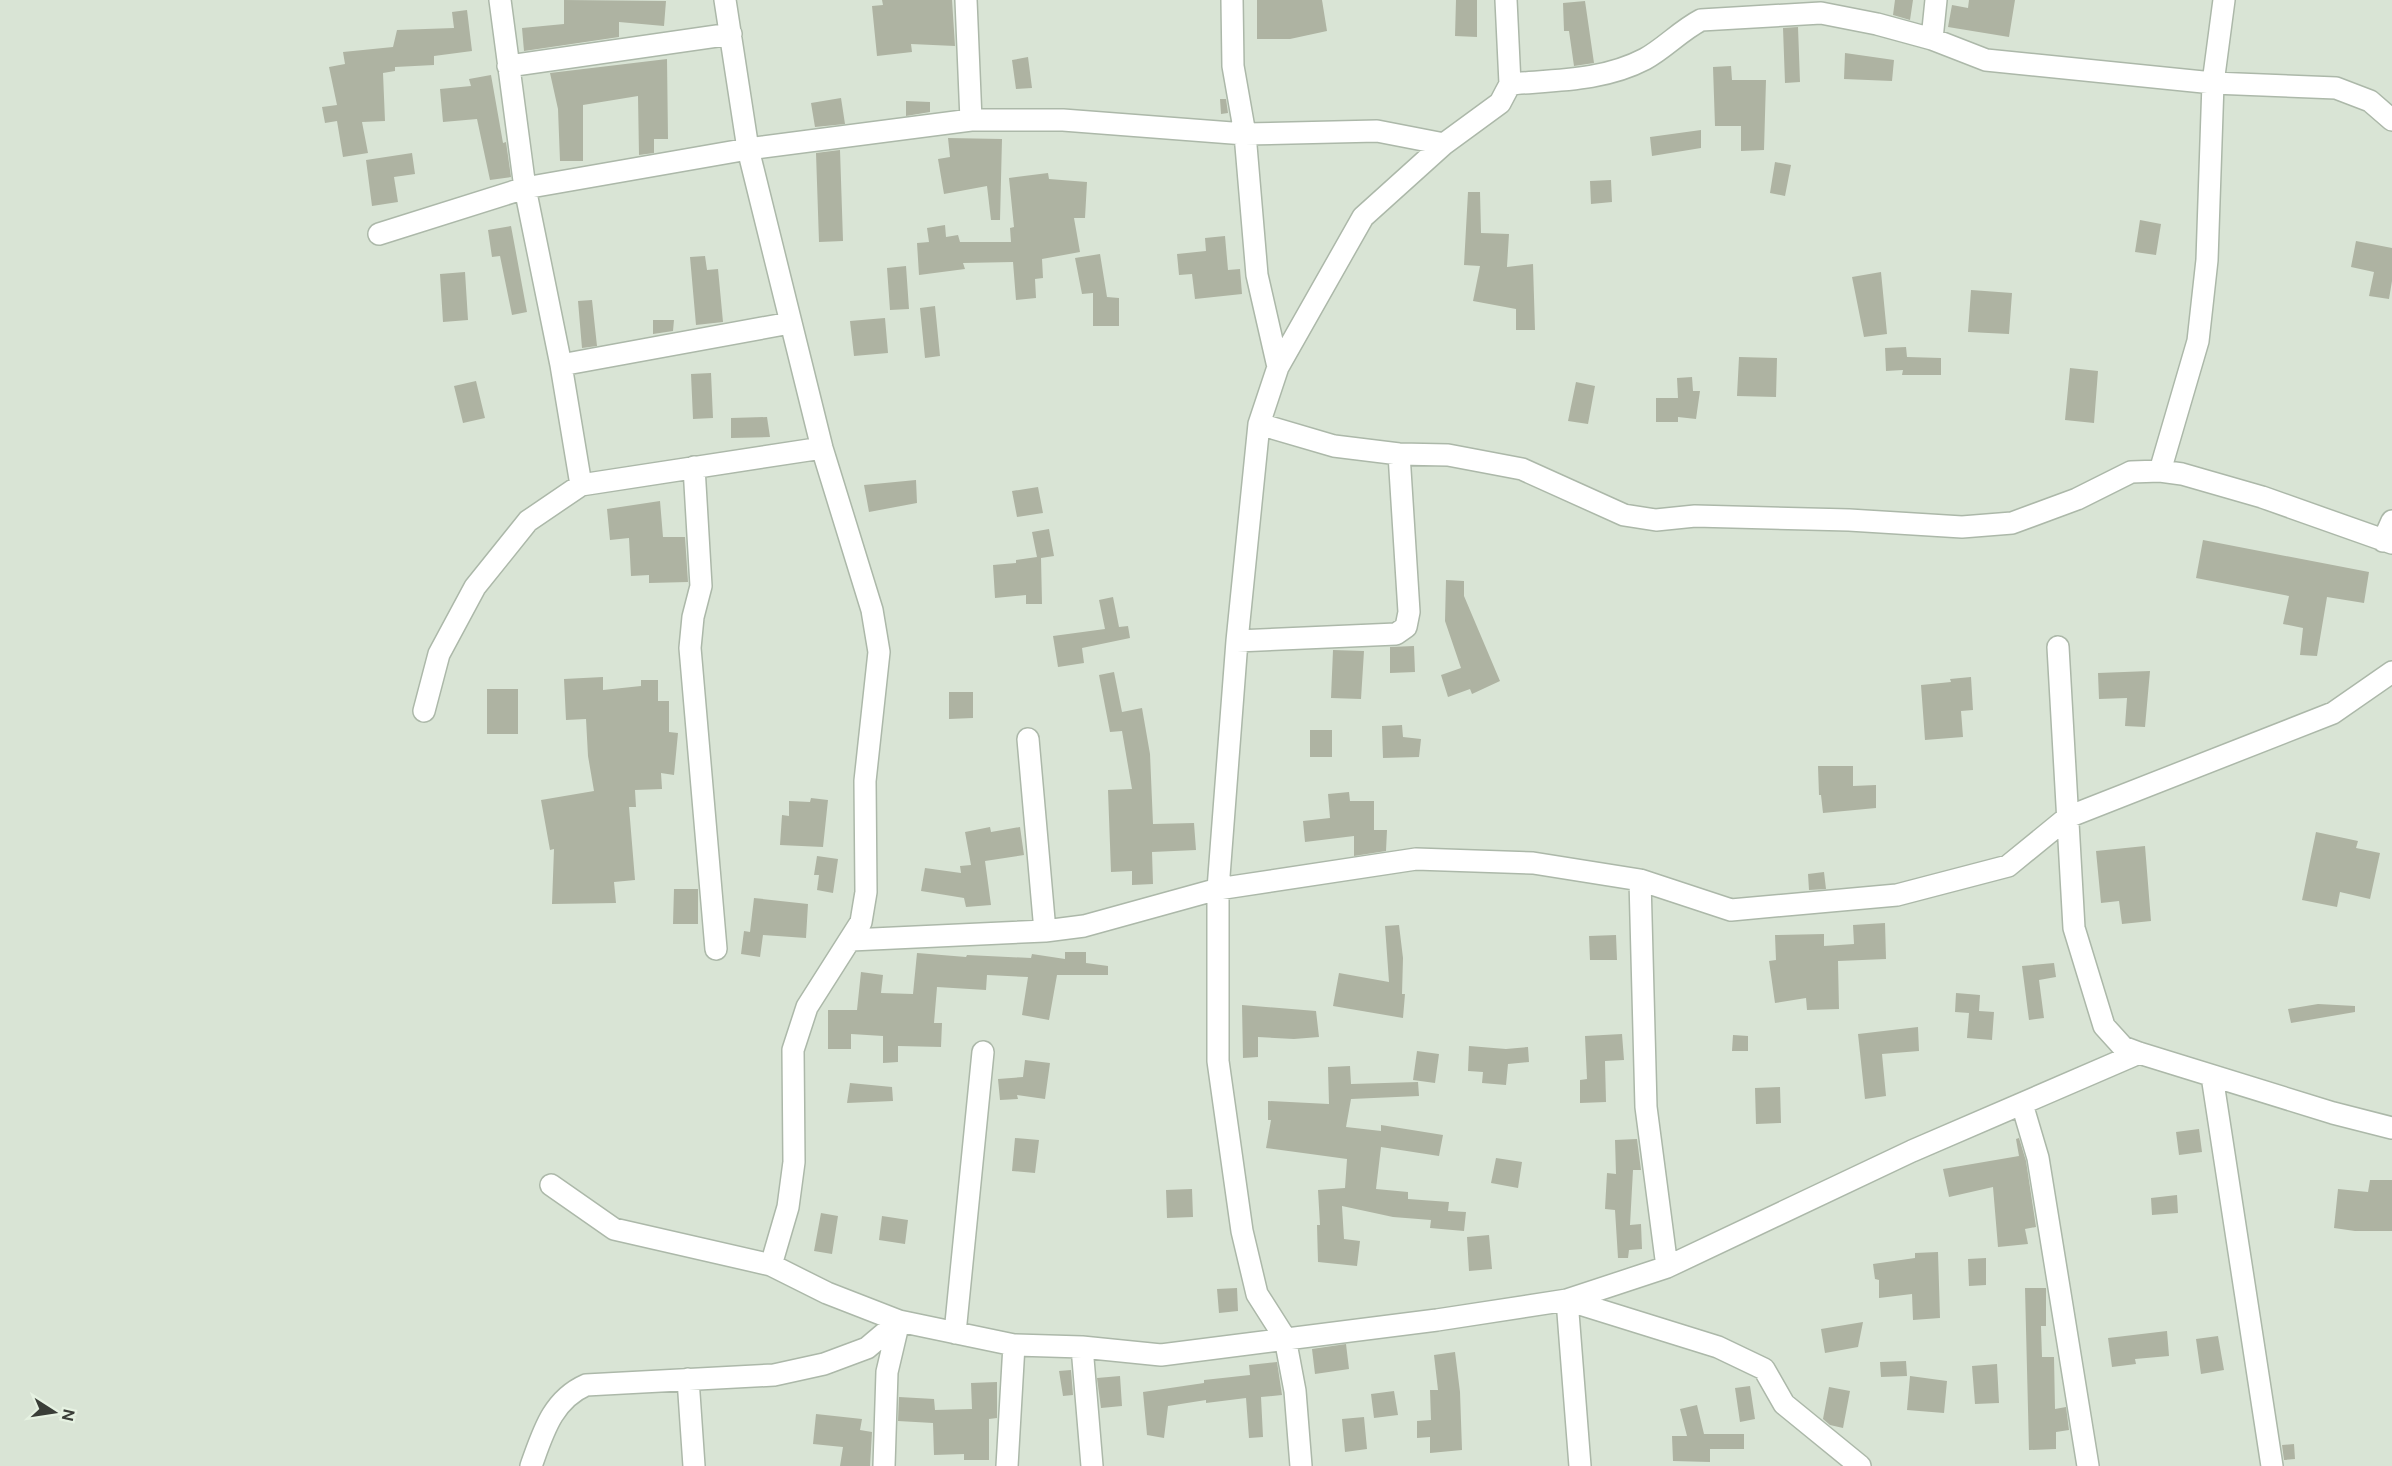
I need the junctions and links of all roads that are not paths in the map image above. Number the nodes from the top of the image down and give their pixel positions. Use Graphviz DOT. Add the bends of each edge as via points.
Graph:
graph roads {
  1 [pos="500,0"];
  2 [pos="725,0"];
  3 [pos="966,0"];
  4 [pos="1232,0"];
  5 [pos="1506,0"];
  6 [pos="1936,0"];
  7 [pos="2224,0"];
  8 [pos="731,34"];
  9 [pos="1932,39"];
  10 [pos="508,66"];
  11 [pos="2212,83"];
  12 [pos="1510,84"];
  13 [pos="971,120"];
  14 [pos="2392,120"];
  15 [pos="1245,134"];
  16 [pos="1443,144"];
  17 [pos="748,149"];
  18 [pos="525,188"];
  19 [pos="380,234"];
  20 [pos="790,323"];
  21 [pos="561,365"];
  22 [pos="1278,367"];
  23 [pos="1259,424"];
  24 [pos="822,448"];
  25 [pos="1399,454"];
  26 [pos="694,467"];
  27 [pos="2160,471"];
  28 [pos="581,485"];
  29 [pos="2392,521"];
  30 [pos="2388,542"];
  31 [pos="1237,641"];
  32 [pos="2058,647"];
  33 [pos="2392,672"];
  34 [pos="424,711"];
  35 [pos="1028,740"];
  36 [pos="2068,817"];
  37 [pos="1640,880"];
  38 [pos="1218,889"];
  39 [pos="1045,931"];
  40 [pos="851,939"];
  41 [pos="716,949"];
  42 [pos="983,1052"];
  43 [pos="2139,1053"];
  44 [pos="2212,1076"];
  45 [pos="2022,1104"];
  46 [pos="2392,1128"];
  47 [pos="551,1185"];
  48 [pos="771,1265"];
  49 [pos="1667,1267"];
  50 [pos="1567,1300"];
  51 [pos="898,1321"];
  52 [pos="955,1333"];
  53 [pos="1285,1338"];
  54 [pos="1014,1345"];
  55 [pos="1082,1347"];
  56 [pos="688,1378"];
  57 [pos="531,1466"];
  58 [pos="694,1466"];
  59 [pos="884,1466"];
  60 [pos="1007,1466"];
  61 [pos="1092,1466"];
  62 [pos="1301,1466"];
  63 [pos="1580,1466"];
  64 [pos="1860,1466"];
  65 [pos="2088,1466"];
  66 [pos="2271,1466"];
  1 -- 10 [label="street"];
  2 -- 8 [label="street"];
  3 -- 13 [label="street"];
  4 -- 15 [label="street" via="1233,66"];
  5 -- 12 [label="street"];
  6 -- 9 [label="street"];
  7 -- 11 [label="street"];
  8 -- 10 [label="street"];
  8 -- 17 [label="street"];
  9 -- 11 [label="street" via="1986,60"];
  9 -- 12 [label="street" via="1821,13 1701,20 1684,28 1645,59 1601,76"];
  10 -- 18 [label="street"];
  11 -- 14 [label="street" via="2336,88 2370,101"];
  11 -- 27 [label="street" via="2207,260 2198,341"];
  12 -- 16 [label="street" via="1500,103"];
  13 -- 15 [label="street" via="1063,120"];
  13 -- 17 [label="street"];
  15 -- 16 [label="street" via="1377,131"];
  15 -- 22 [label="street" via="1257,275"];
  16 -- 22 [label="street" via="1363,217"];
  17 -- 18 [label="street"];
  17 -- 20 [label="street"];
  18 -- 19 [label="street"];
  18 -- 21 [label="street"];
  20 -- 21 [label="street"];
  20 -- 24 [label="street"];
  21 -- 28 [label="street"];
  22 -- 23 [label="street"];
  23 -- 25 [label="street" via="1334,446"];
  23 -- 31 [label="street"];
  24 -- 26 [label="street"];
  24 -- 40 [label="street" via="872,610 879,652 865,781 866,892 861,922"];
  25 -- 27 [label="street" via="1448,455 1522,469 1624,515 1656,520 1695,516 1962,526 2012,523 2077,499 2131,472"];
  25 -- 31 [label="street" via="1409,612 1406,627 1396,634"];
  26 -- 28 [label="street"];
  26 -- 41 [label="street" via="701,586 690,648"];
  27 -- 30 [label="street" via="2262,497"];
  28 -- 34 [label="street" via="528,521 475,587 438,654"];
  29 -- 30 [label="street"];
  31 -- 38 [label="street"];
  32 -- 36 [label="street"];
  33 -- 36 [label="street" via="2333,713"];
  35 -- 39 [label="street"];
  36 -- 37 [label="street" via="2008,866 1897,895 1731,910"];
  36 -- 43 [label="street" via="2074,928 2089,983 2104,1026 2123,1047"];
  37 -- 38 [label="street" via="1533,863 1416,859"];
  37 -- 49 [label="street" via="1646,1107"];
  38 -- 39 [label="street" via="1084,926"];
  38 -- 53 [label="street" via="1218,1061 1242,1231 1257,1294"];
  39 -- 40 [label="street"];
  40 -- 48 [label="street" via="807,1006 794,1050 794,1162 788,1207"];
  42 -- 52 [label="street"];
  43 -- 44 [label="street"];
  43 -- 45 [label="street"];
  44 -- 46 [label="street"];
  44 -- 66 [label="street"];
  45 -- 49 [label="street" via="1912,1151"];
  45 -- 65 [label="street" via="2038,1158"];
  47 -- 48 [label="street" via="614,1229"];
  48 -- 51 [label="street" via="827,1293"];
  49 -- 50 [label="street"];
  50 -- 53 [label="street"];
  50 -- 63 [label="street"];
  50 -- 64 [label="street" via="1718,1347 1764,1369 1784,1404"];
  51 -- 52 [label="street"];
  51 -- 56 [label="street" via="867,1348 824,1365 774,1376"];
  51 -- 59 [label="street" via="887,1372"];
  52 -- 54 [label="street"];
  53 -- 55 [label="street" via="1161,1355"];
  53 -- 62 [label="street" via="1295,1391"];
  54 -- 55 [label="street"];
  54 -- 60 [label="street"];
  55 -- 61 [label="street"];
  56 -- 57 [label="street" via="586,1384 570,1392 548,1419"];
  56 -- 58 [label="street"];
}
